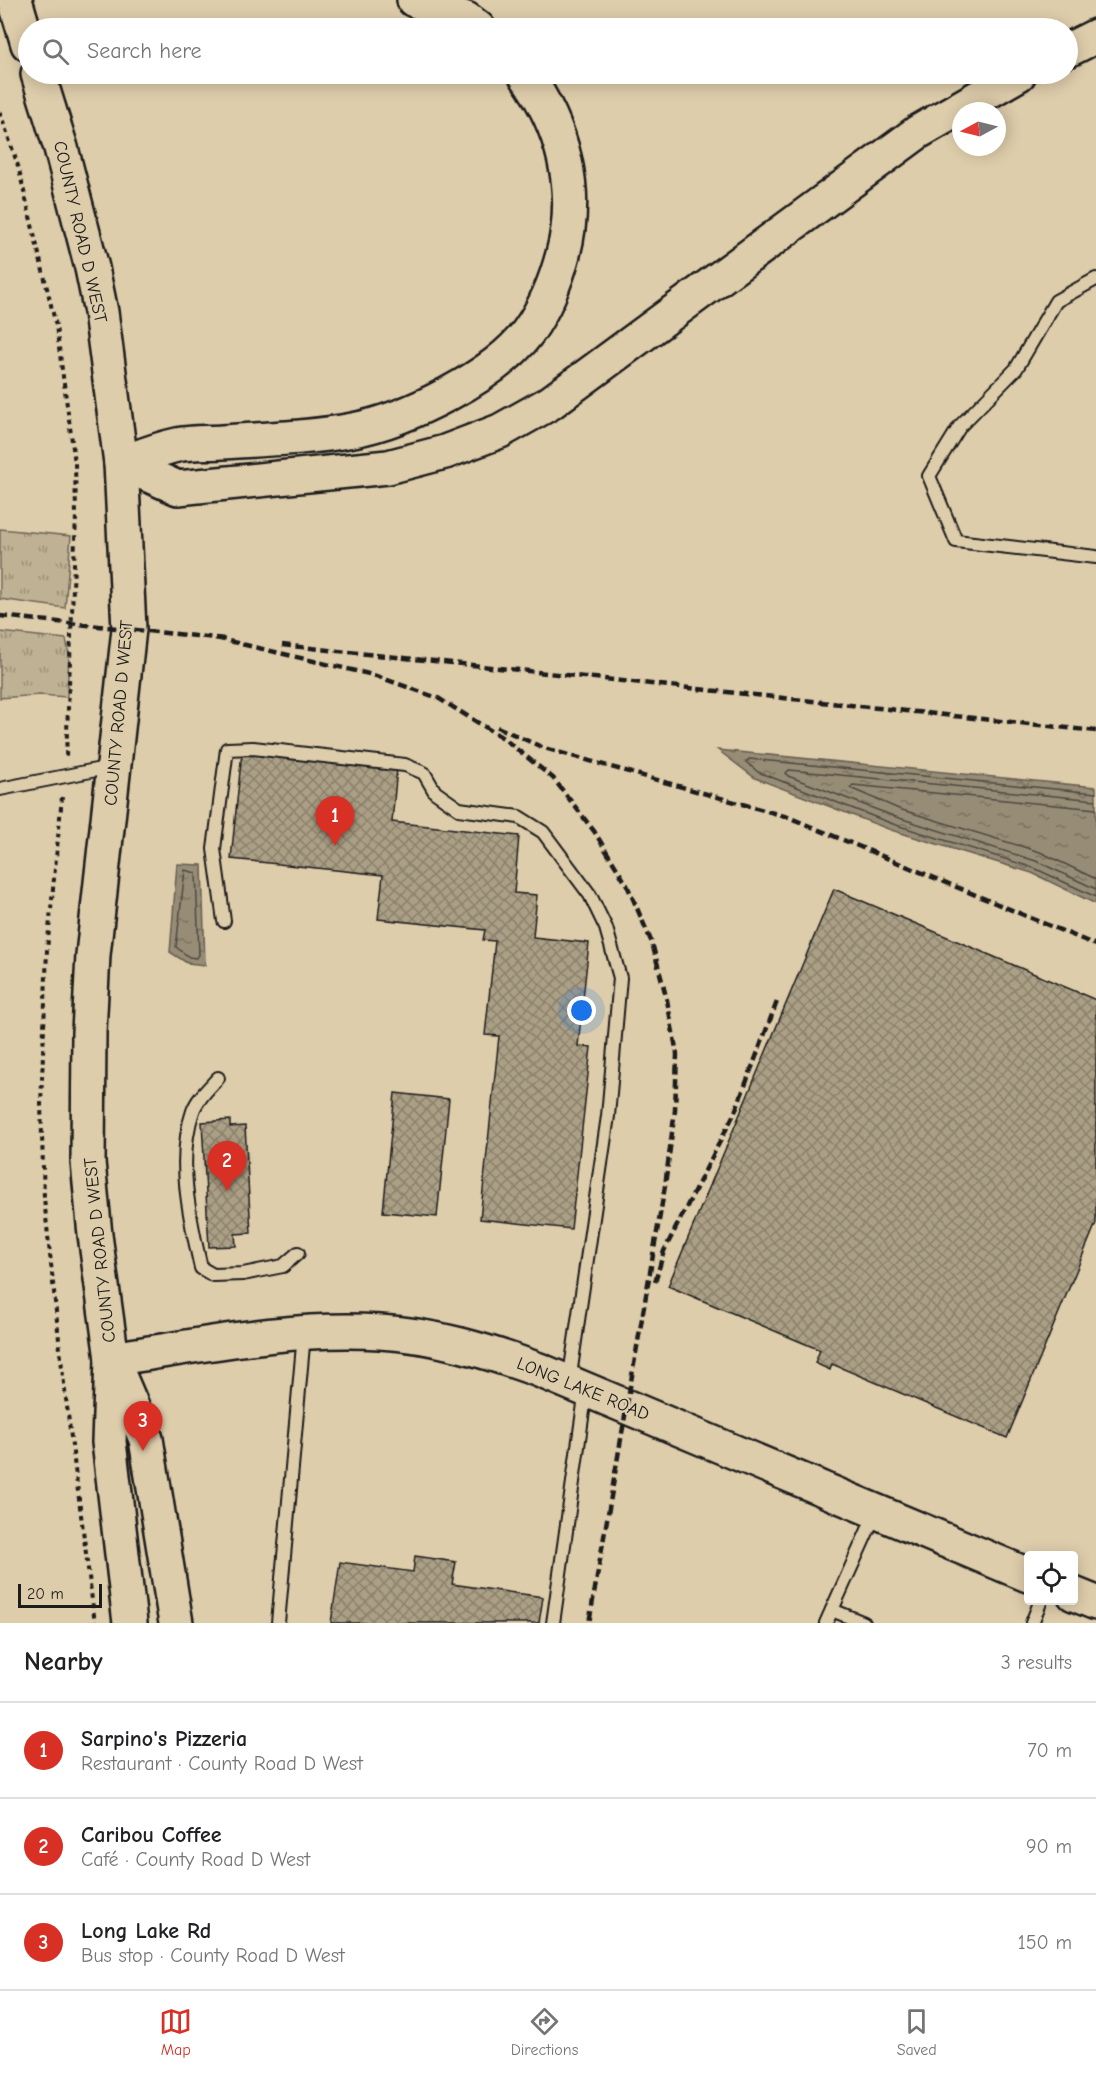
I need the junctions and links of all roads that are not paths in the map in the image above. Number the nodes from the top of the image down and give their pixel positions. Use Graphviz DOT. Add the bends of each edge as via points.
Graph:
graph roads {
  1 [pos="15,0"];
  2 [pos="414,0"];
  3 [pos="20,18"];
  4 [pos="463,18"];
  5 [pos="1096,36"];
  6 [pos="1078,45"];
  7 [pos="41,84"];
  8 [pos="532,84"];
  9 [pos="1002,84"];
  10 [pos="1096,279"];
  11 [pos="121,463"];
  12 [pos="1096,557"];
  13 [pos="115,766"];
  14 [pos="0,789"];
  15 [pos="224,921"];
  16 [pos="218,1078"];
  17 [pos="298,1253"];
  18 [pos="304,1333"];
  19 [pos="112,1359"];
  20 [pos="578,1386"];
  21 [pos="876,1511"];
  22 [pos="1024,1573"];
  23 [pos="1078,1596"];
  24 [pos="1096,1603"];
  25 [pos="1039,1605"];
  26 [pos="832,1610"];
  27 [pos="130,1623"];
  28 [pos="176,1623"];
  29 [pos="278,1623"];
  30 [pos="553,1623"];
  31 [pos="826,1623"];
  32 [pos="864,1623"];
  33 [pos="1032,1623"];
  1 -- 3 [label="main road"];
  2 -- 4 [label="main road"];
  5 -- 6 [label="main road"];
  7 -- 11 [label="main road, COUNTY ROAD D WEST" via="92,267"];
  8 -- 11 [label="main road" via="557,130 567,170 570,207 567,241 557,277 527,334 449,394 404,415 355,430 315,436 177,445"];
  9 -- 11 [label="main road" via="918,132 550,403 500,430 445,452 388,467 178,488"];
  10 -- 12 [label="lane" via="1056,301 1016,369 960,426 929,476 956,541"];
  11 -- 13 [label="main road, COUNTY ROAD D WEST" via="129,629"];
  13 -- 14 [label="lane"];
  13 -- 19 [label="main road, COUNTY ROAD D WEST" via="93,955 89,1044 89,1172"];
  15 -- 20 [label="lane" via="214,849 226,750 253,748 405,765 424,773 435,792 459,809 519,817 543,832 590,895 606,928 620,978"];
  16 -- 17 [label="lane" via="193,1108 188,1133 186,1163 191,1222 201,1268 213,1275 243,1274 283,1266"];
  18 -- 19 [label="main road, LONG LAKE ROAD"];
  18 -- 20 [label="main road, LONG LAKE ROAD" via="380,1332 431,1338 491,1352"];
  18 -- 29 [label="lane"];
  19 -- 27 [label="main road, COUNTY ROAD D WEST" via="109,1442"];
  19 -- 28 [label="main road, COUNTY ROAD D WEST" via="146,1439"];
  20 -- 21 [label="main road, LONG LAKE ROAD"];
  20 -- 30 [label="lane"];
  21 -- 22 [label="main road, LONG LAKE ROAD"];
  21 -- 26 [label="lane"];
  23 -- 24 [label="main road"];
  25 -- 33 [label="lane"];
  26 -- 31 [label="lane"];
  26 -- 32 [label="lane"];
}
